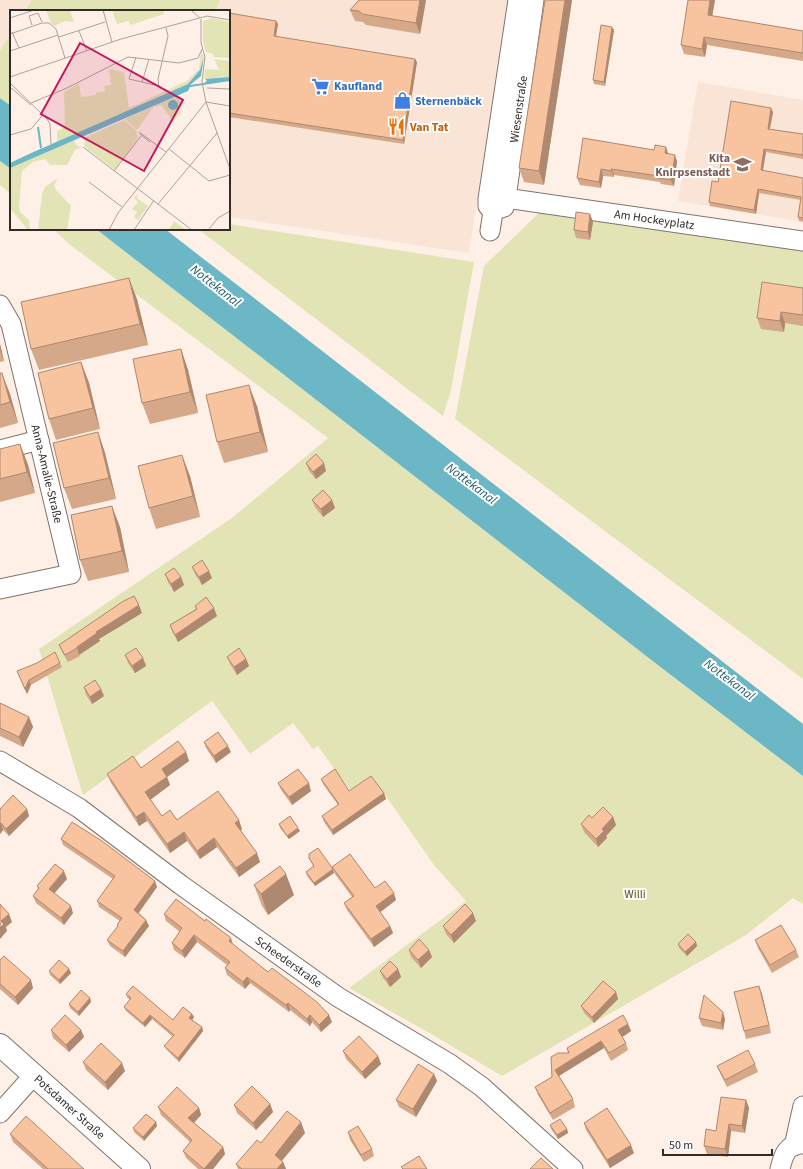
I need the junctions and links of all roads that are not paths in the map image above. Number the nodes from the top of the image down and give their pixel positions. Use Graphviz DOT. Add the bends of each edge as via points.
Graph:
graph roads {
  1 [pos="518,0"];
  2 [pos="534,0"];
  3 [pos="506,198"];
  4 [pos="803,241"];
  5 [pos="0,305"];
  6 [pos="39,440"];
  7 [pos="0,450"];
  8 [pos="0,589"];
  9 [pos="0,761"];
  10 [pos="0,1045"];
  11 [pos="34,1075"];
  12 [pos="803,1106"];
  13 [pos="0,1113"];
  14 [pos="798,1145"];
  15 [pos="139,1169"];
  16 [pos="573,1169"];
  17 [pos="780,1169"];
  1 -- 3 [label="street, Wiesenstraße" via="488,199 491,221 504,207"];
  2 -- 3 [label="street, Wiesenstraße"];
  3 -- 4 [label="street, Am Hockeyplatz"];
  5 -- 6 [label="street, Anna-Amalie-Straße" via="11,324"];
  6 -- 7 [label="street"];
  6 -- 8 [label="street, Anna-Amalie-Straße" via="71,574"];
  9 -- 16 [label="street, Scheederstraße" via="79,808 181,885 338,997 450,1064 482,1087"];
  10 -- 11 [label="main road, Potsdamer Straße"];
  11 -- 13 [label="street"];
  11 -- 15 [label="main road, Potsdamer Straße"];
  12 -- 14 [label="street"];
  14 -- 17 [label="street" via="787,1150"];
}
